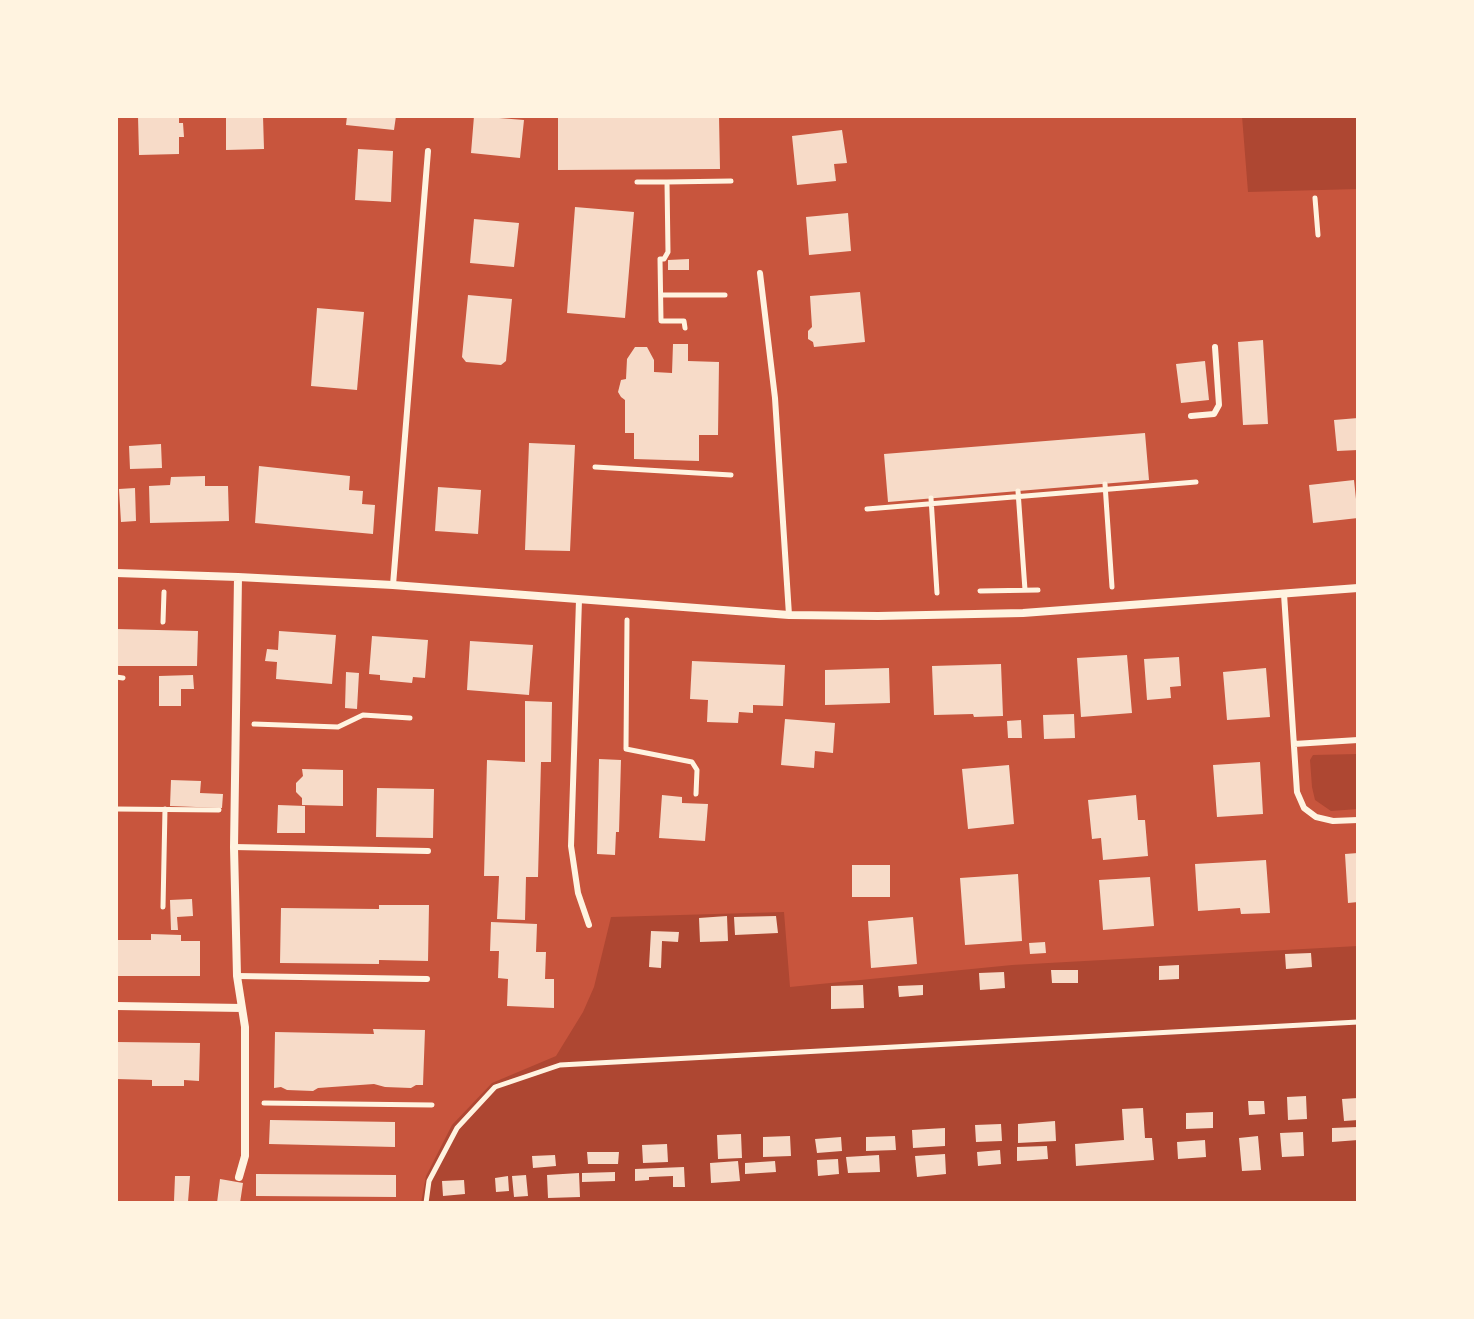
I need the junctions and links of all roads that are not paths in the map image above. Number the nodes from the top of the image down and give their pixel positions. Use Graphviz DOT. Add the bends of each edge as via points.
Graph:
graph roads {
  1 [pos="428,151"];
  2 [pos="760,273"];
  3 [pos="1215,347"];
  4 [pos="1191,416"];
  5 [pos="116,573"];
  6 [pos="238,577"];
  7 [pos="393,585"];
  8 [pos="1358,588"];
  9 [pos="1284,594"];
  10 [pos="579,600"];
  11 [pos="789,615"];
  12 [pos="1358,740"];
  13 [pos="1294,744"];
  14 [pos="1358,820"];
  15 [pos="234,847"];
  16 [pos="428,851"];
  17 [pos="589,925"];
  18 [pos="237,976"];
  19 [pos="427,979"];
  20 [pos="116,1006"];
  21 [pos="242,1008"];
  22 [pos="239,1177"];
  1 -- 7 [label="lane"];
  2 -- 11 [label="lane" via="775,398"];
  3 -- 4 [label="lane" via="1219,405 1214,414"];
  5 -- 6 [label="street"];
  6 -- 7 [label="street"];
  6 -- 15 [label="street"];
  7 -- 10 [label="street"];
  8 -- 9 [label="street"];
  9 -- 11 [label="street" via="1023,613"];
  9 -- 13 [label="lane"];
  10 -- 11 [label="street"];
  10 -- 17 [label="lane" via="571,846"];
  12 -- 13 [label="lane"];
  13 -- 14 [label="lane" via="1297,792 1304,808 1333,821"];
  15 -- 16 [label="lane"];
  15 -- 18 [label="street"];
  18 -- 19 [label="lane"];
  18 -- 21 [label="street"];
  20 -- 21 [label="street"];
  21 -- 22 [label="street" via="245,1156"];
}
